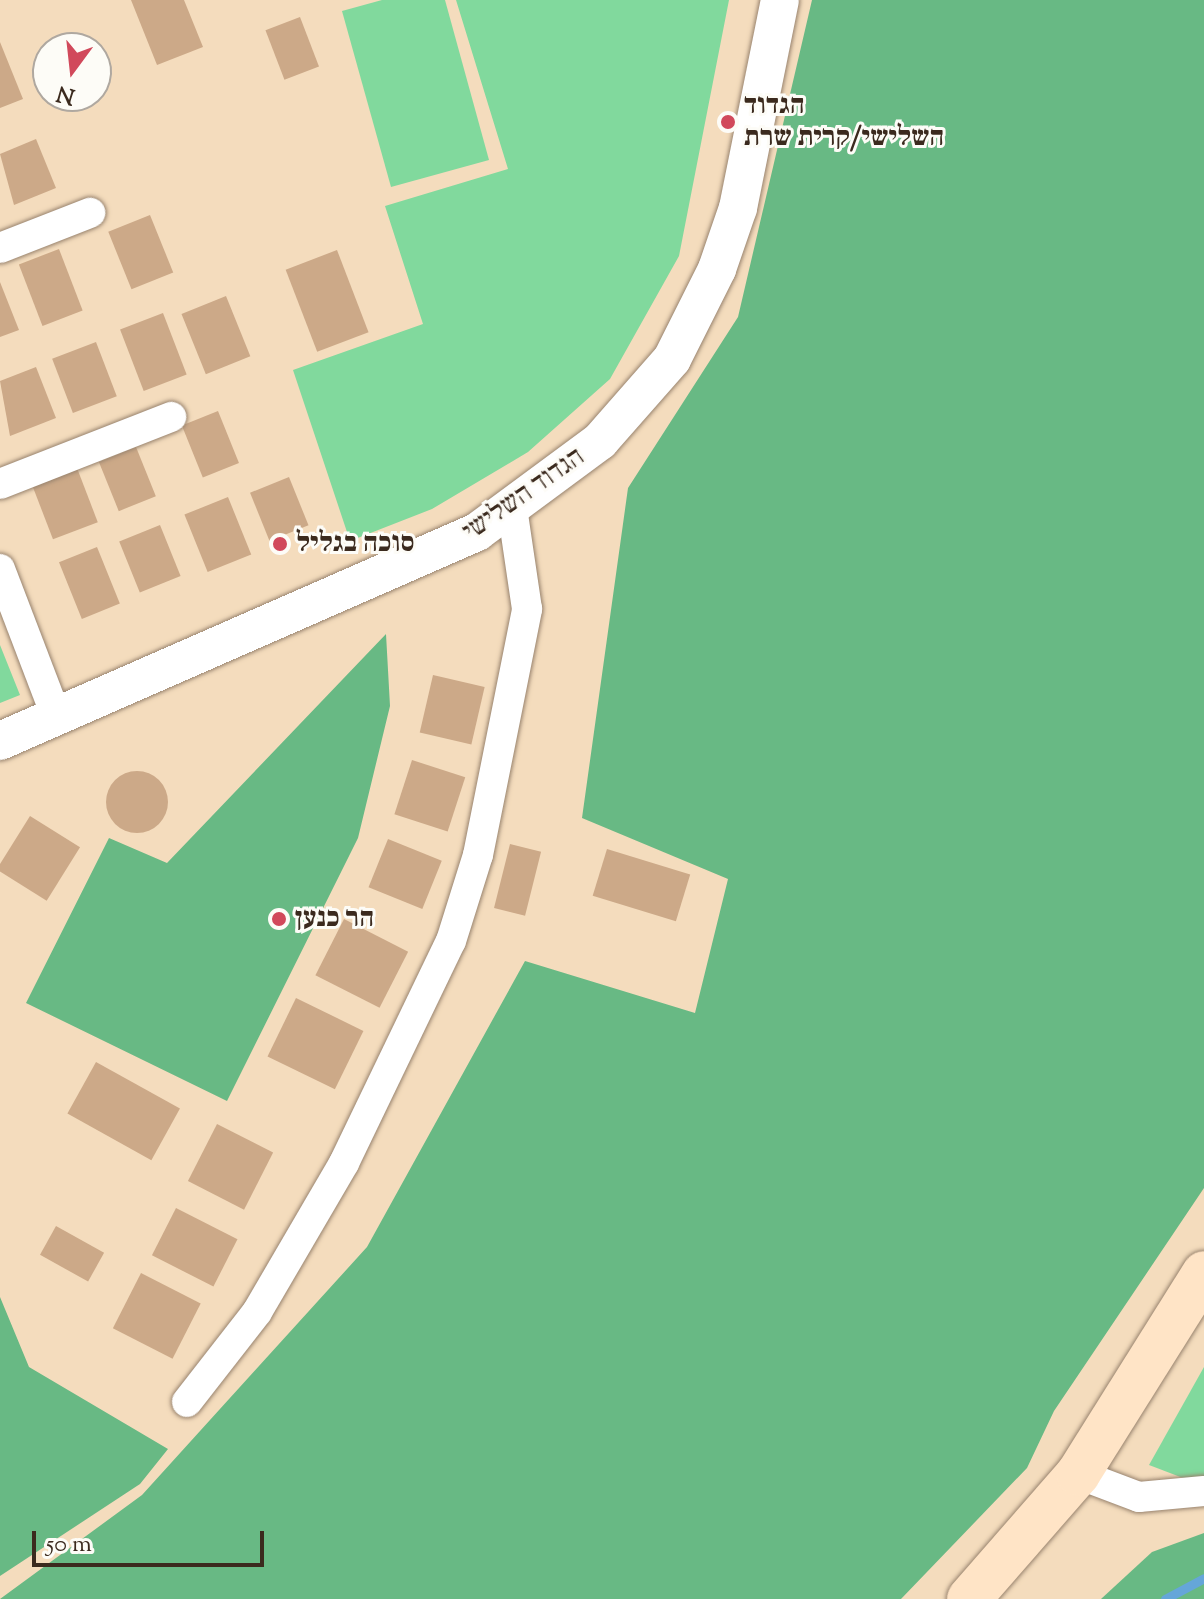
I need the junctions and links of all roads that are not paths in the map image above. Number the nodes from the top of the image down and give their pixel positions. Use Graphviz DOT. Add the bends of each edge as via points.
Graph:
graph roads {
  1 [pos="780,0"];
  2 [pos="90,213"];
  3 [pos="0,248"];
  4 [pos="171,417"];
  5 [pos="0,484"];
  6 [pos="512,507"];
  7 [pos="0,569"];
  8 [pos="56,716"];
  9 [pos="0,741"];
  10 [pos="1204,1273"];
  11 [pos="187,1402"];
  12 [pos="1078,1474"];
  13 [pos="1204,1491"];
  14 [pos="969,1599"];
  1 -- 6 [label="street, הגדוד השלישי" via="738,208 696,318 633,409"];
  2 -- 3 [label="street"];
  4 -- 5 [label="street"];
  6 -- 8 [label="street, הגדוד השלישי" via="399,570"];
  6 -- 11 [label="street" via="527,609 478,855 451,941 414,1031 328,1190 257,1312"];
  7 -- 8 [label="street"];
  8 -- 9 [label="street, הגדוד השלישי"];
  10 -- 12 [label="main road"];
  12 -- 13 [label="street" via="1139,1497"];
  12 -- 14 [label="main road"];
}
